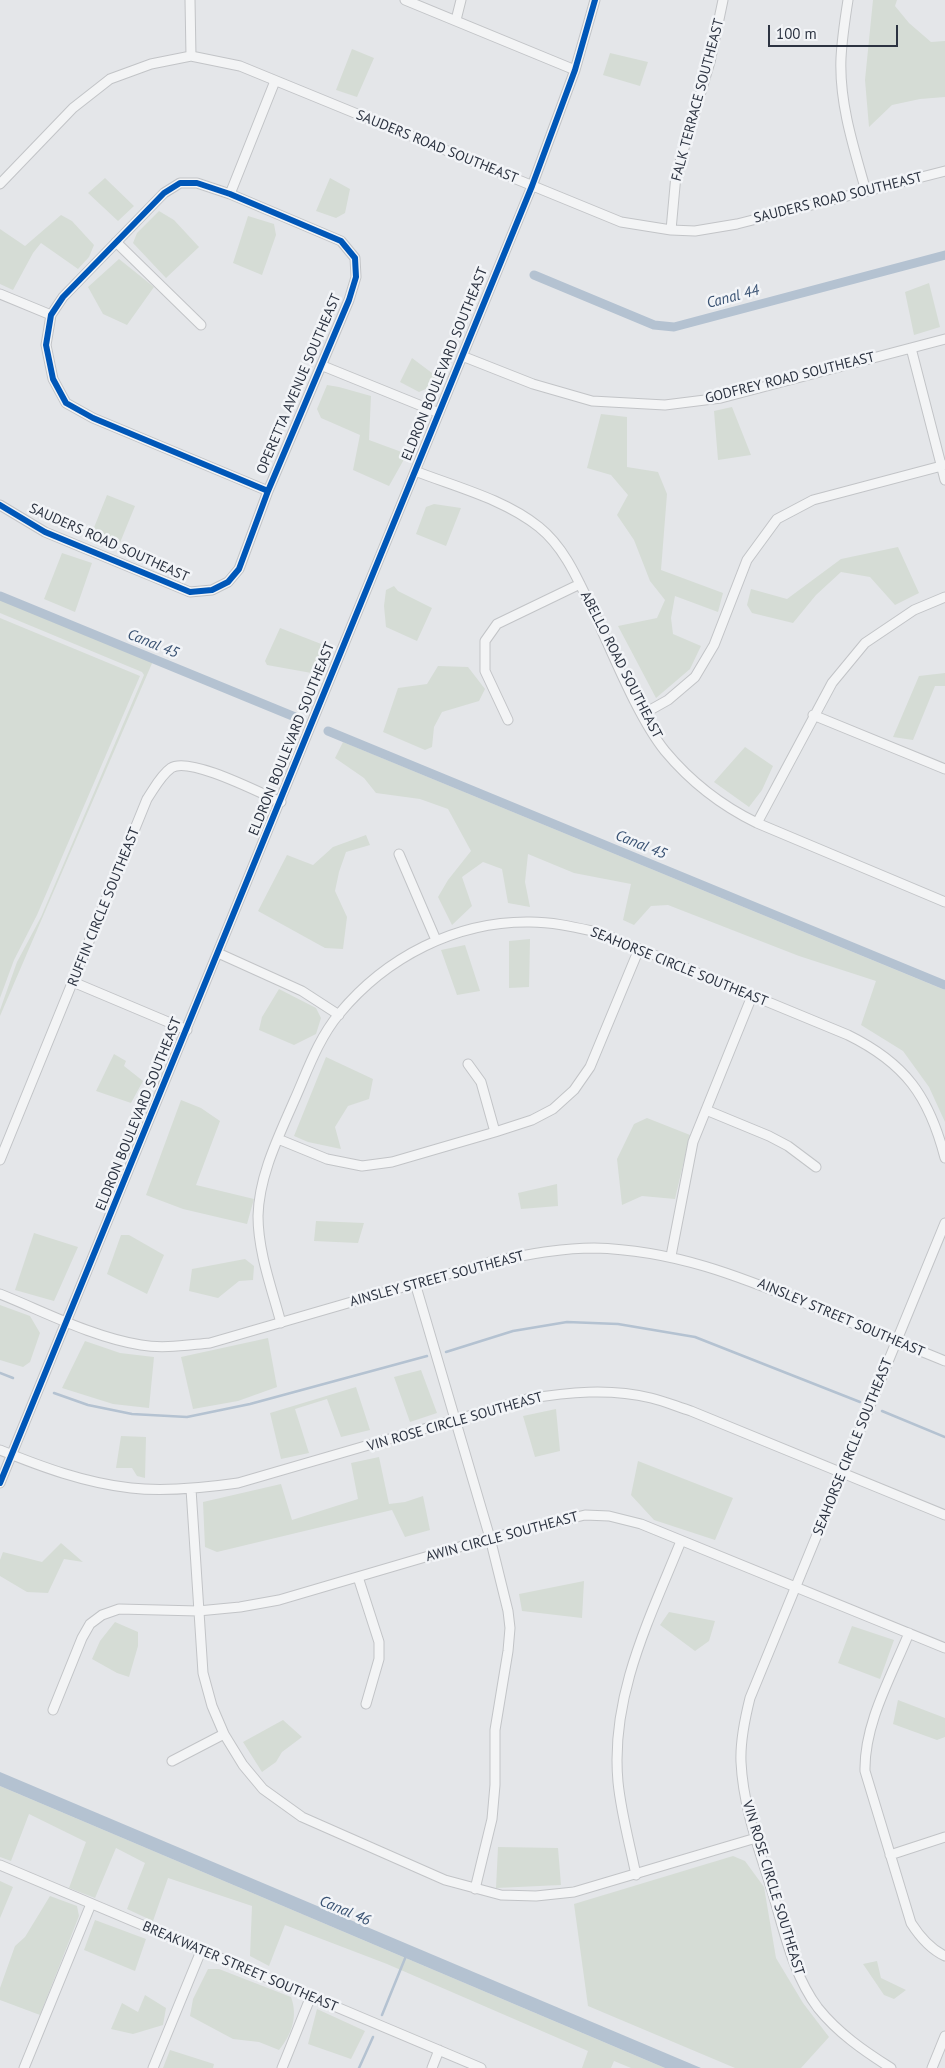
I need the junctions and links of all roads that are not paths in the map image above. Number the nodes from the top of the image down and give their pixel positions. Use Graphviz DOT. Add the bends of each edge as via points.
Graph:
graph roads {
  1 [pos="190,0"];
  2 [pos="405,0"];
  3 [pos="461,0"];
  4 [pos="594,0"];
  5 [pos="723,0"];
  6 [pos="848,0"];
  7 [pos="456,20"];
  8 [pos="191,56"];
  9 [pos="575,70"];
  10 [pos="275,81"];
  11 [pos="945,171"];
  12 [pos="0,184"];
  13 [pos="532,186"];
  14 [pos="866,192"];
  15 [pos="230,194"];
  16 [pos="671,230"];
  17 [pos="116,242"];
  18 [pos="0,294"];
  19 [pos="51,315"];
  20 [pos="201,325"];
  21 [pos="945,339"];
  22 [pos="911,348"];
  23 [pos="462,356"];
  24 [pos="323,366"];
  25 [pos="439,413"];
  26 [pos="943,465"];
  27 [pos="415,471"];
  28 [pos="945,480"];
  29 [pos="268,491"];
  30 [pos="0,505"];
  31 [pos="580,584"];
  32 [pos="212,590"];
  33 [pos="945,597"];
  34 [pos="643,714"];
  35 [pos="813,715"];
  36 [pos="508,720"];
  37 [pos="945,769"];
  38 [pos="281,802"];
  39 [pos="757,823"];
  40 [pos="399,854"];
  41 [pos="945,902"];
  42 [pos="436,940"];
  43 [pos="639,949"];
  44 [pos="218,953"];
  45 [pos="73,982"];
  46 [pos="752,996"];
  47 [pos="339,1015"];
  48 [pos="188,1030"];
  49 [pos="468,1064"];
  50 [pos="706,1110"];
  51 [pos="495,1132"];
  52 [pos="278,1139"];
  53 [pos="945,1158"];
  54 [pos="0,1160"];
  55 [pos="816,1167"];
  56 [pos="945,1223"];
  57 [pos="671,1256"];
  58 [pos="415,1284"];
  59 [pos="0,1294"];
  60 [pos="68,1321"];
  61 [pos="282,1323"];
  62 [pos="896,1341"];
  63 [pos="945,1361"];
  64 [pos="454,1422"];
  65 [pos="0,1450"];
  66 [pos="12,1455"];
  67 [pos="842,1474"];
  68 [pos="0,1484"];
  69 [pos="191,1489"];
  70 [pos="945,1515"];
  71 [pos="490,1538"];
  72 [pos="681,1541"];
  73 [pos="358,1577"];
  74 [pos="795,1588"];
  75 [pos="198,1611"];
  76 [pos="909,1634"];
  77 [pos="945,1648"];
  78 [pos="366,1704"];
  79 [pos="53,1710"];
  80 [pos="224,1734"];
  81 [pos="172,1761"];
  82 [pos="945,1837"];
  83 [pos="756,1838"];
  84 [pos="890,1854"];
  85 [pos="0,1864"];
  86 [pos="636,1875"];
  87 [pos="475,1889"];
  88 [pos="91,1904"];
  89 [pos="201,1951"];
  90 [pos="945,1956"];
  91 [pos="311,1996"];
  92 [pos="945,2036"];
  93 [pos="439,2050"];
  94 [pos="24,2068"];
  95 [pos="153,2068"];
  96 [pos="282,2068"];
  97 [pos="432,2068"];
  98 [pos="481,2068"];
  99 [pos="891,2068"];
  100 [pos="932,2068"];
  1 -- 8 [label="street"];
  2 -- 7 [label="street"];
  3 -- 7 [label="street"];
  4 -- 9 [label="street, ELDRON BOULEVARD SOUTHEAST"];
  5 -- 16 [label="street, FALK TERRACE SOUTHEAST" via="710,62 676,174"];
  6 -- 14 [label="street" via="841,59 843,98"];
  7 -- 9 [label="street"];
  8 -- 10 [label="street, SAUDERS ROAD SOUTHEAST" via="240,66"];
  8 -- 12 [label="street, SAUDERS ROAD SOUTHEAST" via="151,64 110,79 73,108"];
  9 -- 13 [label="street, ELDRON BOULEVARD SOUTHEAST"];
  10 -- 13 [label="street, SAUDERS ROAD SOUTHEAST"];
  10 -- 15 [label="street"];
  11 -- 14 [label="street, SAUDERS ROAD SOUTHEAST"];
  13 -- 16 [label="street, SAUDERS ROAD SOUTHEAST" via="621,222"];
  13 -- 23 [label="street, ELDRON BOULEVARD SOUTHEAST"];
  14 -- 16 [label="street, SAUDERS ROAD SOUTHEAST" via="737,224 695,231"];
  15 -- 17 [label="street" via="197,183 180,183 164,193"];
  15 -- 24 [label="street, OPERETTA AVENUE SOUTHEAST" via="341,240 355,258 356,278"];
  17 -- 19 [label="street"];
  17 -- 20 [label="street"];
  18 -- 19 [label="street"];
  19 -- 29 [label="street" via="46,345 53,379 66,403 93,418"];
  21 -- 22 [label="street, GODFREY ROAD SOUTHEAST"];
  22 -- 23 [label="street, GODFREY ROAD SOUTHEAST" via="721,398 665,405 592,401 533,384"];
  22 -- 26 [label="street"];
  23 -- 25 [label="street, ELDRON BOULEVARD SOUTHEAST"];
  24 -- 25 [label="street"];
  24 -- 29 [label="street, OPERETTA AVENUE SOUTHEAST"];
  25 -- 27 [label="street, ELDRON BOULEVARD SOUTHEAST"];
  26 -- 28 [label="street"];
  26 -- 34 [label="street" via="813,500 777,519 747,560 714,645 695,677 668,700"];
  27 -- 31 [label="street, ABELLO ROAD SOUTHEAST" via="516,511 540,528 562,551"];
  27 -- 38 [label="street, ELDRON BOULEVARD SOUTHEAST"];
  29 -- 32 [label="street, OPERETTA AVENUE SOUTHEAST" via="239,569 228,582"];
  30 -- 32 [label="street, SAUDERS ROAD SOUTHEAST" via="45,532 190,592"];
  31 -- 34 [label="street, ABELLO ROAD SOUTHEAST"];
  31 -- 36 [label="street" via="497,624 485,640 485,671"];
  33 -- 35 [label="street" via="914,610 865,643 832,683"];
  34 -- 39 [label="street, ABELLO ROAD SOUTHEAST" via="665,750 696,782 733,812"];
  35 -- 37 [label="street"];
  35 -- 39 [label="street"];
  38 -- 44 [label="street, ELDRON BOULEVARD SOUTHEAST"];
  38 -- 45 [label="street, RUFFIN CIRCLE SOUTHEAST" via="201,769 185,765 172,768 159,780 148,799"];
  39 -- 41 [label="street, ABELLO ROAD SOUTHEAST"];
  40 -- 42 [label="street"];
  42 -- 43 [label="street, SEAHORSE CIRCLE SOUTHEAST" via="466,930 530,922 563,924 601,933"];
  42 -- 47 [label="street, SEAHORSE CIRCLE SOUTHEAST" via="386,970"];
  43 -- 46 [label="street, SEAHORSE CIRCLE SOUTHEAST"];
  43 -- 51 [label="street" via="590,1067 574,1090 553,1109"];
  44 -- 47 [label="street" via="302,991"];
  44 -- 48 [label="street, ELDRON BOULEVARD SOUTHEAST"];
  45 -- 48 [label="street"];
  45 -- 54 [label="street, RUFFIN CIRCLE SOUTHEAST"];
  46 -- 50 [label="street"];
  46 -- 53 [label="street, SEAHORSE CIRCLE SOUTHEAST" via="875,1048 899,1067 926,1103 938,1130"];
  47 -- 52 [label="street, SEAHORSE CIRCLE SOUTHEAST" via="319,1046"];
  48 -- 60 [label="street, ELDRON BOULEVARD SOUTHEAST"];
  49 -- 51 [label="street" via="481,1082"];
  50 -- 55 [label="street" via="769,1136"];
  50 -- 57 [label="street" via="694,1142"];
  51 -- 52 [label="street" via="392,1162 362,1166 327,1159"];
  52 -- 61 [label="street, SEAHORSE CIRCLE SOUTHEAST" via="262,1188 258,1217 263,1254"];
  56 -- 62 [label="street, SEAHORSE CIRCLE SOUTHEAST"];
  57 -- 58 [label="street, AINSLEY STREET SOUTHEAST" via="592,1248 539,1252 493,1261"];
  57 -- 62 [label="street, AINSLEY STREET SOUTHEAST" via="738,1276"];
  58 -- 61 [label="street, AINSLEY STREET SOUTHEAST"];
  58 -- 64 [label="street"];
  59 -- 60 [label="street"];
  60 -- 61 [label="street, AINSLEY STREET SOUTHEAST" via="114,1339 170,1346 210,1343"];
  60 -- 66 [label="street, ELDRON BOULEVARD SOUTHEAST"];
  62 -- 63 [label="street, AINSLEY STREET SOUTHEAST"];
  62 -- 67 [label="street, SEAHORSE CIRCLE SOUTHEAST"];
  64 -- 67 [label="street, VIN ROSE CIRCLE SOUTHEAST" via="527,1399 564,1393 608,1392 650,1398 691,1411"];
  64 -- 69 [label="street, VIN ROSE CIRCLE SOUTHEAST" via="238,1484"];
  64 -- 71 [label="street"];
  65 -- 66 [label="street, VIN ROSE CIRCLE SOUTHEAST"];
  66 -- 68 [label="street, ELDRON BOULEVARD SOUTHEAST"];
  66 -- 69 [label="street, VIN ROSE CIRCLE SOUTHEAST" via="70,1477 132,1488"];
  67 -- 70 [label="street, VIN ROSE CIRCLE SOUTHEAST"];
  67 -- 74 [label="street, SEAHORSE CIRCLE SOUTHEAST"];
  69 -- 75 [label="street"];
  71 -- 72 [label="street, AWIN CIRCLE SOUTHEAST" via="585,1514 641,1524"];
  71 -- 73 [label="street, AWIN CIRCLE SOUTHEAST"];
  71 -- 87 [label="street" via="510,1628 494,1730 492,1819"];
  72 -- 74 [label="street, AWIN CIRCLE SOUTHEAST"];
  72 -- 86 [label="street" via="636,1652 626,1685 618,1739 618,1782"];
  73 -- 75 [label="street, AWIN CIRCLE SOUTHEAST" via="280,1600"];
  73 -- 78 [label="street" via="379,1642 379,1659"];
  74 -- 76 [label="street, AWIN CIRCLE SOUTHEAST"];
  74 -- 83 [label="street, VIN ROSE CIRCLE SOUTHEAST" via="750,1698 744,1726 741,1760 744,1792"];
  75 -- 79 [label="street, AWIN CIRCLE SOUTHEAST" via="119,1609 102,1615 90,1624 82,1638"];
  75 -- 80 [label="street" via="203,1672"];
  76 -- 77 [label="street, AWIN CIRCLE SOUTHEAST"];
  76 -- 84 [label="street" via="864,1750 865,1771"];
  80 -- 81 [label="street"];
  80 -- 87 [label="street" via="263,1789 302,1818 445,1880"];
  82 -- 84 [label="street"];
  83 -- 86 [label="street"];
  83 -- 99 [label="street, VIN ROSE CIRCLE SOUTHEAST" via="791,1954 817,2007 838,2030"];
  84 -- 90 [label="street" via="911,1923 921,1938"];
  85 -- 88 [label="street, BREAKWATER STREET SOUTHEAST"];
  86 -- 87 [label="street" via="574,1892 536,1896 501,1895"];
  88 -- 89 [label="street, BREAKWATER STREET SOUTHEAST"];
  88 -- 94 [label="street"];
  89 -- 91 [label="street, BREAKWATER STREET SOUTHEAST"];
  89 -- 95 [label="street"];
  91 -- 93 [label="street, BREAKWATER STREET SOUTHEAST"];
  91 -- 96 [label="street"];
  92 -- 100 [label="street"];
  93 -- 97 [label="street"];
  93 -- 98 [label="street, BREAKWATER STREET SOUTHEAST"];
}
